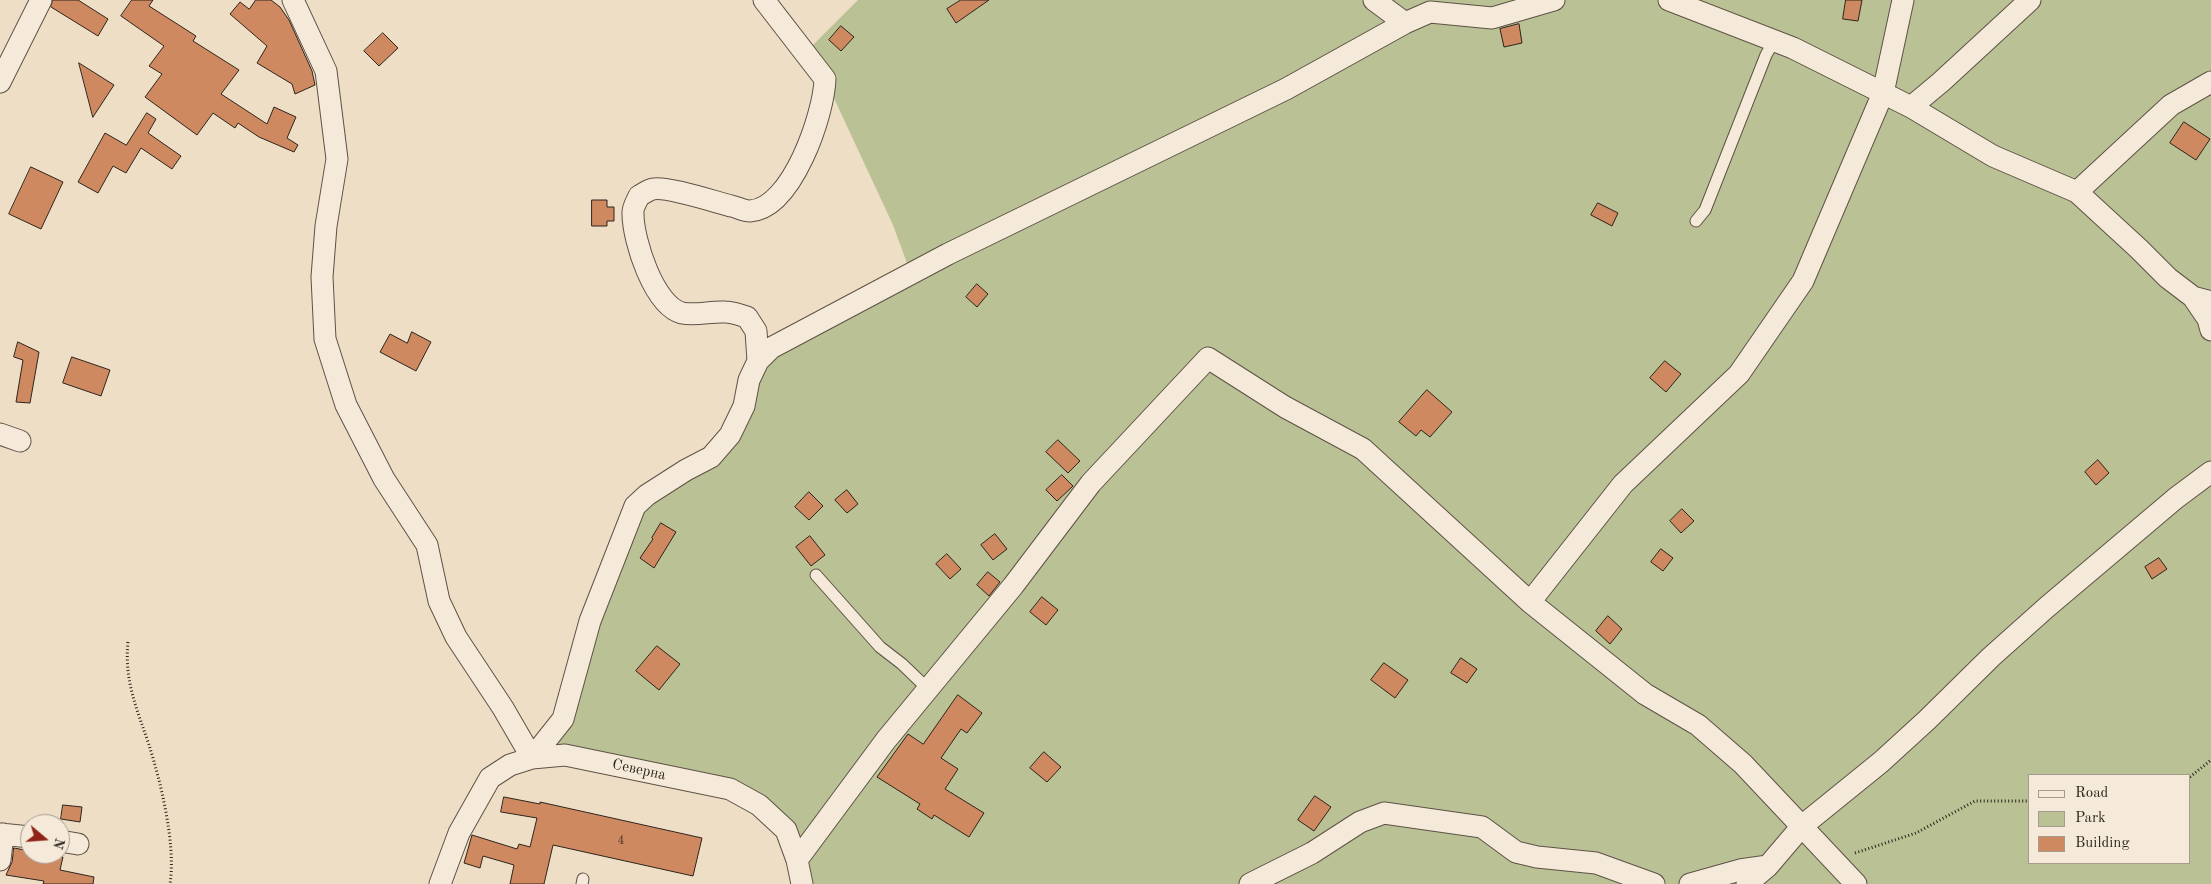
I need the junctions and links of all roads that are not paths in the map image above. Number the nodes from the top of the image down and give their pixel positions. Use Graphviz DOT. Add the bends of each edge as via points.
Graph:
graph roads {
  1 [pos="41,0"];
  2 [pos="293,0"];
  3 [pos="764,0"];
  4 [pos="1374,0"];
  5 [pos="1554,0"];
  6 [pos="1669,0"];
  7 [pos="1903,0"];
  8 [pos="2030,0"];
  9 [pos="1405,22"];
  10 [pos="1774,41"];
  11 [pos="0,82"];
  12 [pos="2211,82"];
  13 [pos="1882,94"];
  14 [pos="1911,107"];
  15 [pos="2077,192"];
  16 [pos="1696,221"];
  17 [pos="2207,313"];
  18 [pos="758,361"];
  19 [pos="2211,472"];
  20 [pos="816,574"];
  21 [pos="1530,602"];
  22 [pos="928,689"];
  23 [pos="532,758"];
  24 [pos="1802,826"];
  25 [pos="2,834"];
  26 [pos="20,836"];
  27 [pos="0,860"];
  28 [pos="797,860"];
  29 [pos="1768,866"];
  30 [pos="440,884"];
  31 [pos="802,884"];
  32 [pos="1250,884"];
  33 [pos="1654,884"];
  34 [pos="1690,884"];
  35 [pos="1747,884"];
  36 [pos="1856,884"];
  1 -- 11 [label="street"];
  2 -- 23 [label="street" via="326,70 337,159 322,277 328,349 346,406 384,479 427,545 439,601 456,637"];
  3 -- 18 [label="street" via="825,79 824,94 812,133 787,185 770,204 750,211 654,189 639,196 632,212 651,282 666,303 680,313 726,312 748,317 756,331"];
  4 -- 9 [label="street"];
  5 -- 9 [label="street" via="1492,18 1430,12"];
  6 -- 10 [label="street"];
  7 -- 13 [label="street"];
  8 -- 14 [label="street"];
  9 -- 18 [label="street" via="1286,89 948,254 771,348"];
  10 -- 13 [label="street"];
  10 -- 16 [label="lane" via="1705,210"];
  12 -- 15 [label="street" via="2172,105"];
  13 -- 14 [label="street"];
  13 -- 21 [label="street" via="1803,281 1739,374 1623,484"];
  14 -- 15 [label="street" via="1993,156"];
  15 -- 17 [label="street"];
  18 -- 23 [label="street" via="749,380 744,406 730,435 711,457 654,490 635,506 590,621 563,719"];
  19 -- 24 [label="street" via="2047,607 1881,762"];
  20 -- 22 [label="lane" via="880,647"];
  21 -- 22 [label="street" via="1363,449 1285,407 1208,358 1091,482 1013,586"];
  21 -- 24 [label="street" via="1645,694 1698,725 1743,764"];
  22 -- 28 [label="street"];
  23 -- 28 [label="street, Северна" via="566,755 730,789 759,805 786,830"];
  23 -- 30 [label="street, Северна" via="510,765 490,778 459,833"];
  24 -- 29 [label="street"];
  24 -- 36 [label="street"];
  25 -- 26 [label="street"];
  25 -- 27 [label="street"];
  28 -- 31 [label="street, Северна"];
  29 -- 34 [label="street"];
  29 -- 35 [label="street"];
  32 -- 33 [label="street" via="1312,853 1360,822 1384,813 1482,827 1516,852 1596,863"];
}
